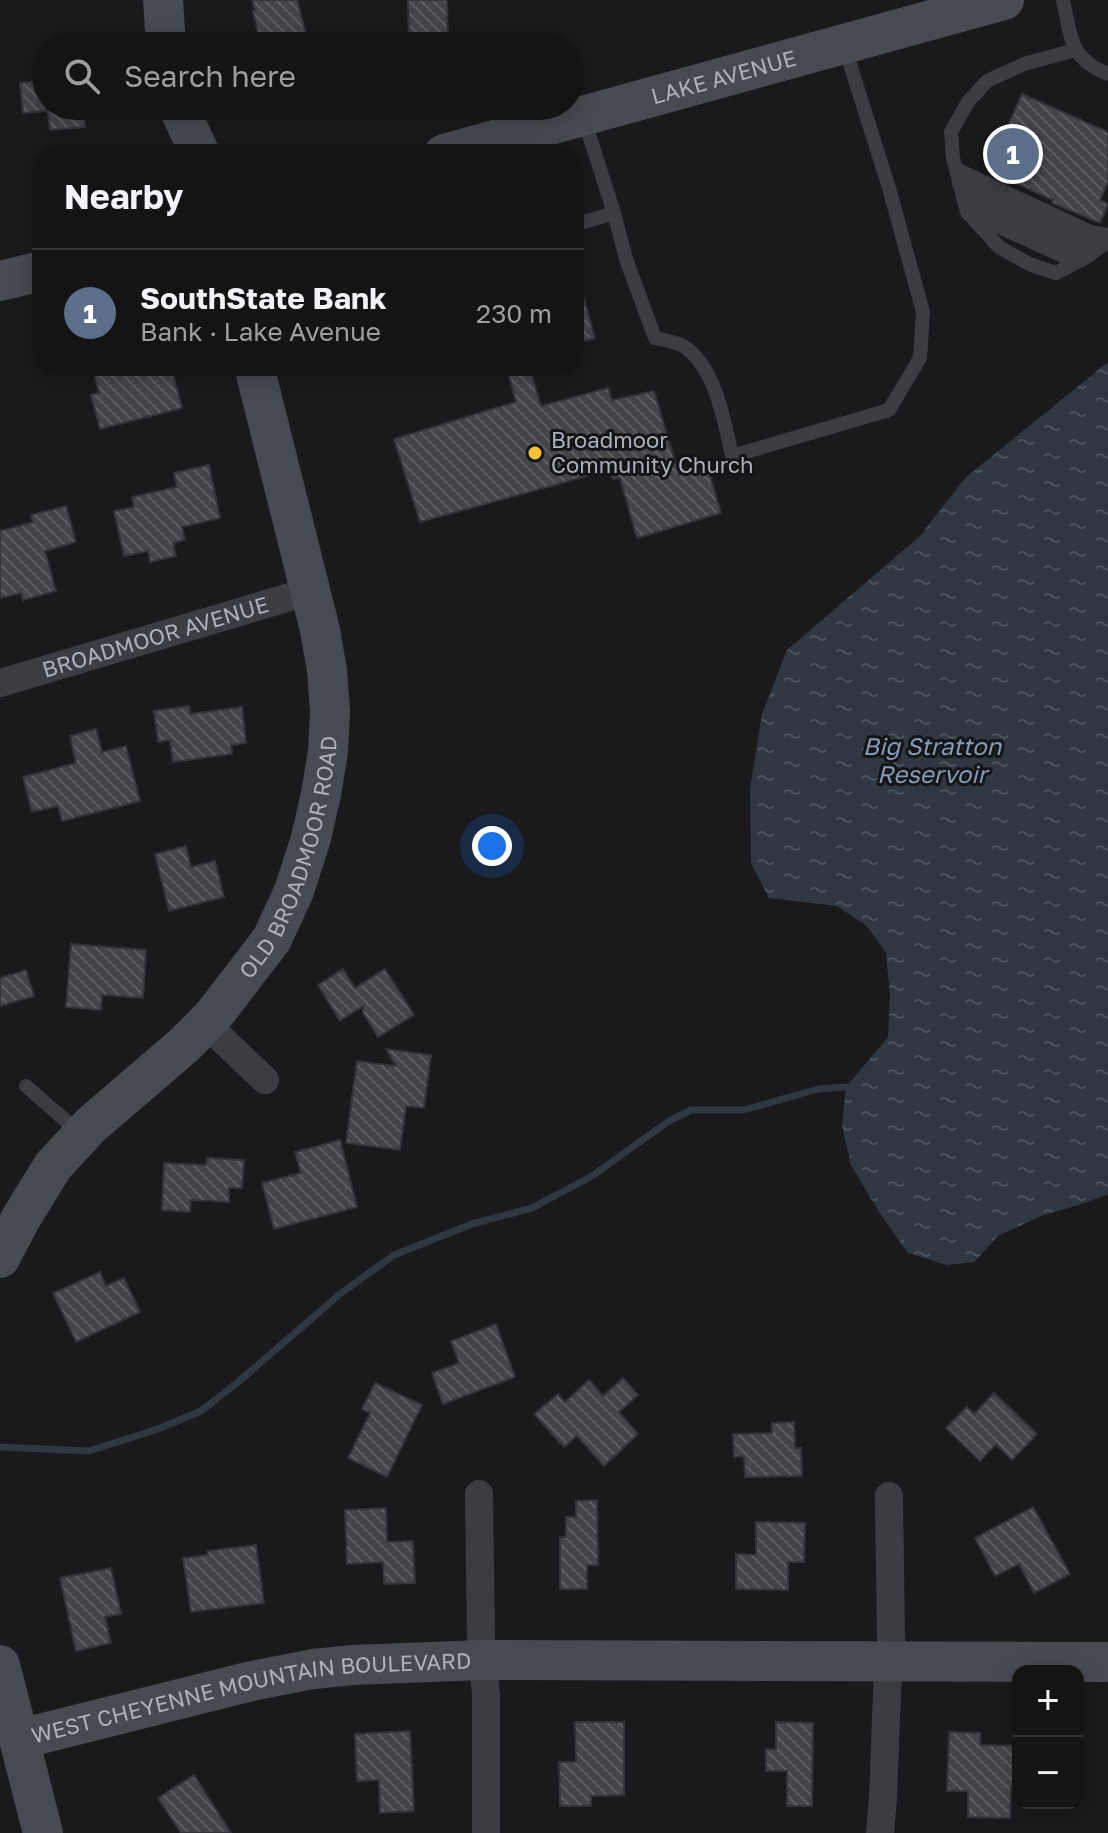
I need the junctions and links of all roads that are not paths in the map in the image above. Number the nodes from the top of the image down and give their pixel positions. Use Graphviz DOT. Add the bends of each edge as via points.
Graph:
graph roads {
  1 [pos="163,0"];
  2 [pos="1004,0"];
  3 [pos="1063,0"];
  4 [pos="165,32"];
  5 [pos="843,44"];
  6 [pos="1075,50"];
  7 [pos="1108,74"];
  8 [pos="584,116"];
  9 [pos="584,119"];
  10 [pos="177,120"];
  11 [pos="183,120"];
  12 [pos="568,120"];
  13 [pos="178,144"];
  14 [pos="195,144"];
  15 [pos="481,144"];
  16 [pos="961,191"];
  17 [pos="614,213"];
  18 [pos="584,222"];
  19 [pos="1102,244"];
  20 [pos="1076,262"];
  21 [pos="256,376"];
  22 [pos="310,591"];
  23 [pos="0,683"];
  24 [pos="205,1023"];
  25 [pos="265,1080"];
  26 [pos="26,1086"];
  27 [pos="81,1135"];
  28 [pos="0,1258"];
  29 [pos="479,1494"];
  30 [pos="889,1496"];
  31 [pos="483,1660"];
  32 [pos="889,1662"];
  33 [pos="1108,1662"];
  34 [pos="0,1665"];
  35 [pos="20,1739"];
  36 [pos="43,1833"];
  37 [pos="486,1833"];
  38 [pos="880,1833"];
  1 -- 4 [label="street"];
  2 -- 5 [label="street, LAKE AVENUE"];
  3 -- 6 [label="lane"];
  5 -- 8 [label="street, LAKE AVENUE"];
  5 -- 17 [label="lane" via="923,312 920,358 889,410 732,456 717,392 704,367 685,347 655,338"];
  6 -- 7 [label="lane" via="1094,69"];
  6 -- 16 [label="lane" via="987,81 968,102 951,132"];
  9 -- 17 [label="lane"];
  10 -- 13 [label="street"];
  11 -- 14 [label="street"];
  12 -- 15 [label="street, LAKE AVENUE"];
  16 -- 19 [label="lane"];
  16 -- 19 [label="lane" via="1091,232"];
  16 -- 20 [label="lane"];
  16 -- 20 [label="lane" via="999,247 1056,273"];
  17 -- 18 [label="lane"];
  19 -- 20 [label="lane"];
  21 -- 22 [label="street, OLD BROADMOOR ROAD"];
  22 -- 23 [label="street, BROADMOOR AVENUE"];
  22 -- 24 [label="street, OLD BROADMOOR ROAD" via="330,711 328,752 311,838 272,939"];
  24 -- 25 [label="street"];
  24 -- 27 [label="street, OLD BROADMOOR ROAD"];
  26 -- 27 [label="lane"];
  27 -- 28 [label="street, OLD BROADMOOR ROAD" via="53,1166"];
  29 -- 31 [label="street, WEST CHEYENNE MOUNTAIN BOULEVARD"];
  30 -- 32 [label="street"];
  31 -- 32 [label="street, WEST CHEYENNE MOUNTAIN BOULEVARD"];
  31 -- 35 [label="street, WEST CHEYENNE MOUNTAIN BOULEVARD" via="286,1673"];
  31 -- 37 [label="street"];
  32 -- 33 [label="street, WEST CHEYENNE MOUNTAIN BOULEVARD"];
  32 -- 38 [label="street"];
  34 -- 35 [label="street"];
  35 -- 36 [label="street, WEST CHEYENNE MOUNTAIN BOULEVARD"];
}
